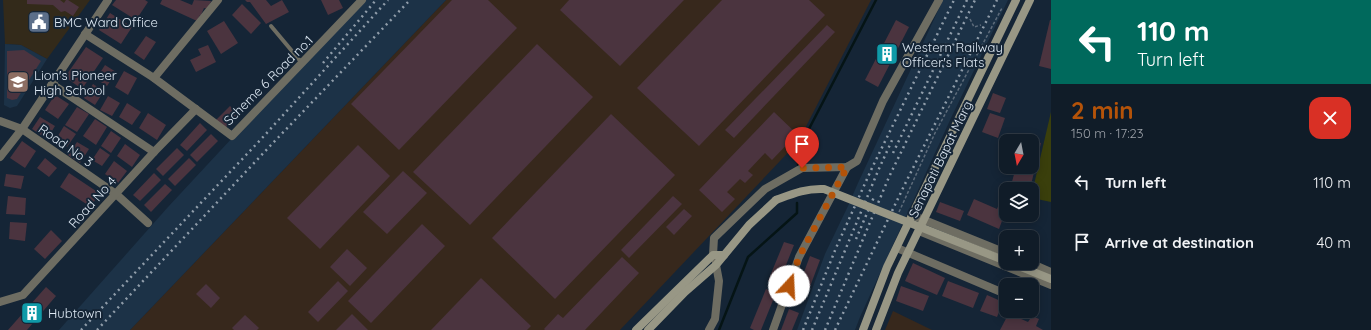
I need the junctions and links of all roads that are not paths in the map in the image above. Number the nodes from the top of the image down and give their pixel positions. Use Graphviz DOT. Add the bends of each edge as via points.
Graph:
graph roads {
  1 [pos="108,0"];
  2 [pos="218,0"];
  3 [pos="362,0"];
  4 [pos="939,0"];
  5 [pos="1016,0"];
  6 [pos="1030,0"];
  7 [pos="1011,11"];
  8 [pos="1022,16"];
  9 [pos="271,26"];
  10 [pos="85,34"];
  11 [pos="997,39"];
  12 [pos="1008,44"];
  13 [pos="302,64"];
  14 [pos="154,78"];
  15 [pos="52,84"];
  16 [pos="196,109"];
  17 [pos="0,121"];
  18 [pos="22,129"];
  19 [pos="953,131"];
  20 [pos="964,137"];
  21 [pos="154,152"];
  22 [pos="0,157"];
  23 [pos="847,167"];
  24 [pos="929,180"];
  25 [pos="940,186"];
  26 [pos="116,194"];
  27 [pos="912,216"];
  28 [pos="924,220"];
  29 [pos="148,222"];
  30 [pos="919,231"];
  31 [pos="897,248"];
  32 [pos="999,250"];
  33 [pos="908,252"];
  34 [pos="713,255"];
  35 [pos="724,255"];
  36 [pos="999,258"];
  37 [pos="716,265"];
  38 [pos="1039,267"];
  39 [pos="1028,270"];
  40 [pos="1051,272"];
  41 [pos="1051,279"];
  42 [pos="1051,285"];
  43 [pos="683,289"];
  44 [pos="999,291"];
  45 [pos="0,302"];
  46 [pos="636,330"];
  47 [pos="648,330"];
  48 [pos="709,330"];
  49 [pos="773,330"];
  50 [pos="863,330"];
  51 [pos="876,330"];
  1 -- 10 [label="street"];
  2 -- 14 [label="street"];
  3 -- 13 [label="street, Scheme 6 Road no.1"];
  4 -- 23 [label="street" via="883,101 857,161"];
  5 -- 7 [label="main road, Senapati Bapat Marg"];
  6 -- 8 [label="main road, Senapati Bapat Marg"];
  7 -- 8 [label="main road"];
  7 -- 11 [label="main road, Senapati Bapat Marg"];
  8 -- 12 [label="main road, Senapati Bapat Marg"];
  9 -- 13 [label="lane"];
  10 -- 14 [label="street, Scheme 6 Road no.1"];
  10 -- 15 [label="street"];
  11 -- 12 [label="main road"];
  11 -- 19 [label="main road, Senapati Bapat Marg"];
  12 -- 20 [label="main road, Senapati Bapat Marg"];
  13 -- 16 [label="street, Scheme 6 Road no.1" via="232,136"];
  14 -- 16 [label="street, Scheme 6 Road no.1"];
  15 -- 18 [label="street"];
  15 -- 21 [label="street"];
  16 -- 21 [label="street, Road No 4"];
  17 -- 18 [label="street, Road No 3"];
  18 -- 22 [label="street"];
  18 -- 26 [label="street, Road No 3"];
  19 -- 20 [label="main road"];
  19 -- 24 [label="main road, Senapati Bapat Marg"];
  20 -- 25 [label="main road, Senapati Bapat Marg"];
  21 -- 26 [label="street, Road No 4"];
  23 -- 34 [label="street" via="802,168 765,189 714,238"];
  23 -- 49 [label="street" via="799,257"];
  24 -- 25 [label="street"];
  24 -- 27 [label="main road, Senapati Bapat Marg"];
  25 -- 28 [label="main road, Senapati Bapat Marg"];
  26 -- 29 [label="street, Road No 3"];
  26 -- 45 [label="street, Road No 4" via="23,295"];
  27 -- 28 [label="street"];
  27 -- 31 [label="main road, Senapati Bapat Marg"];
  28 -- 30 [label="main road, Senapati Bapat Marg"];
  28 -- 32 [label="street"];
  30 -- 33 [label="main road, Senapati Bapat Marg"];
  30 -- 42 [label="street"];
  31 -- 33 [label="street"];
  31 -- 50 [label="main road, Senapati Bapat Marg"];
  33 -- 44 [label="street"];
  33 -- 51 [label="main road, Senapati Bapat Marg"];
  34 -- 35 [label="main road"];
  34 -- 37 [label="street"];
  34 -- 43 [label="main road"];
  35 -- 36 [label="main road, bridge" via="749,225 776,200 812,188 824,189"];
  35 -- 37 [label="main road"];
  37 -- 43 [label="main road"];
  37 -- 48 [label="street" via="719,281 715,318"];
  38 -- 40 [label="street"];
  39 -- 41 [label="main road"];
  43 -- 46 [label="main road"];
  43 -- 47 [label="main road"];
}
